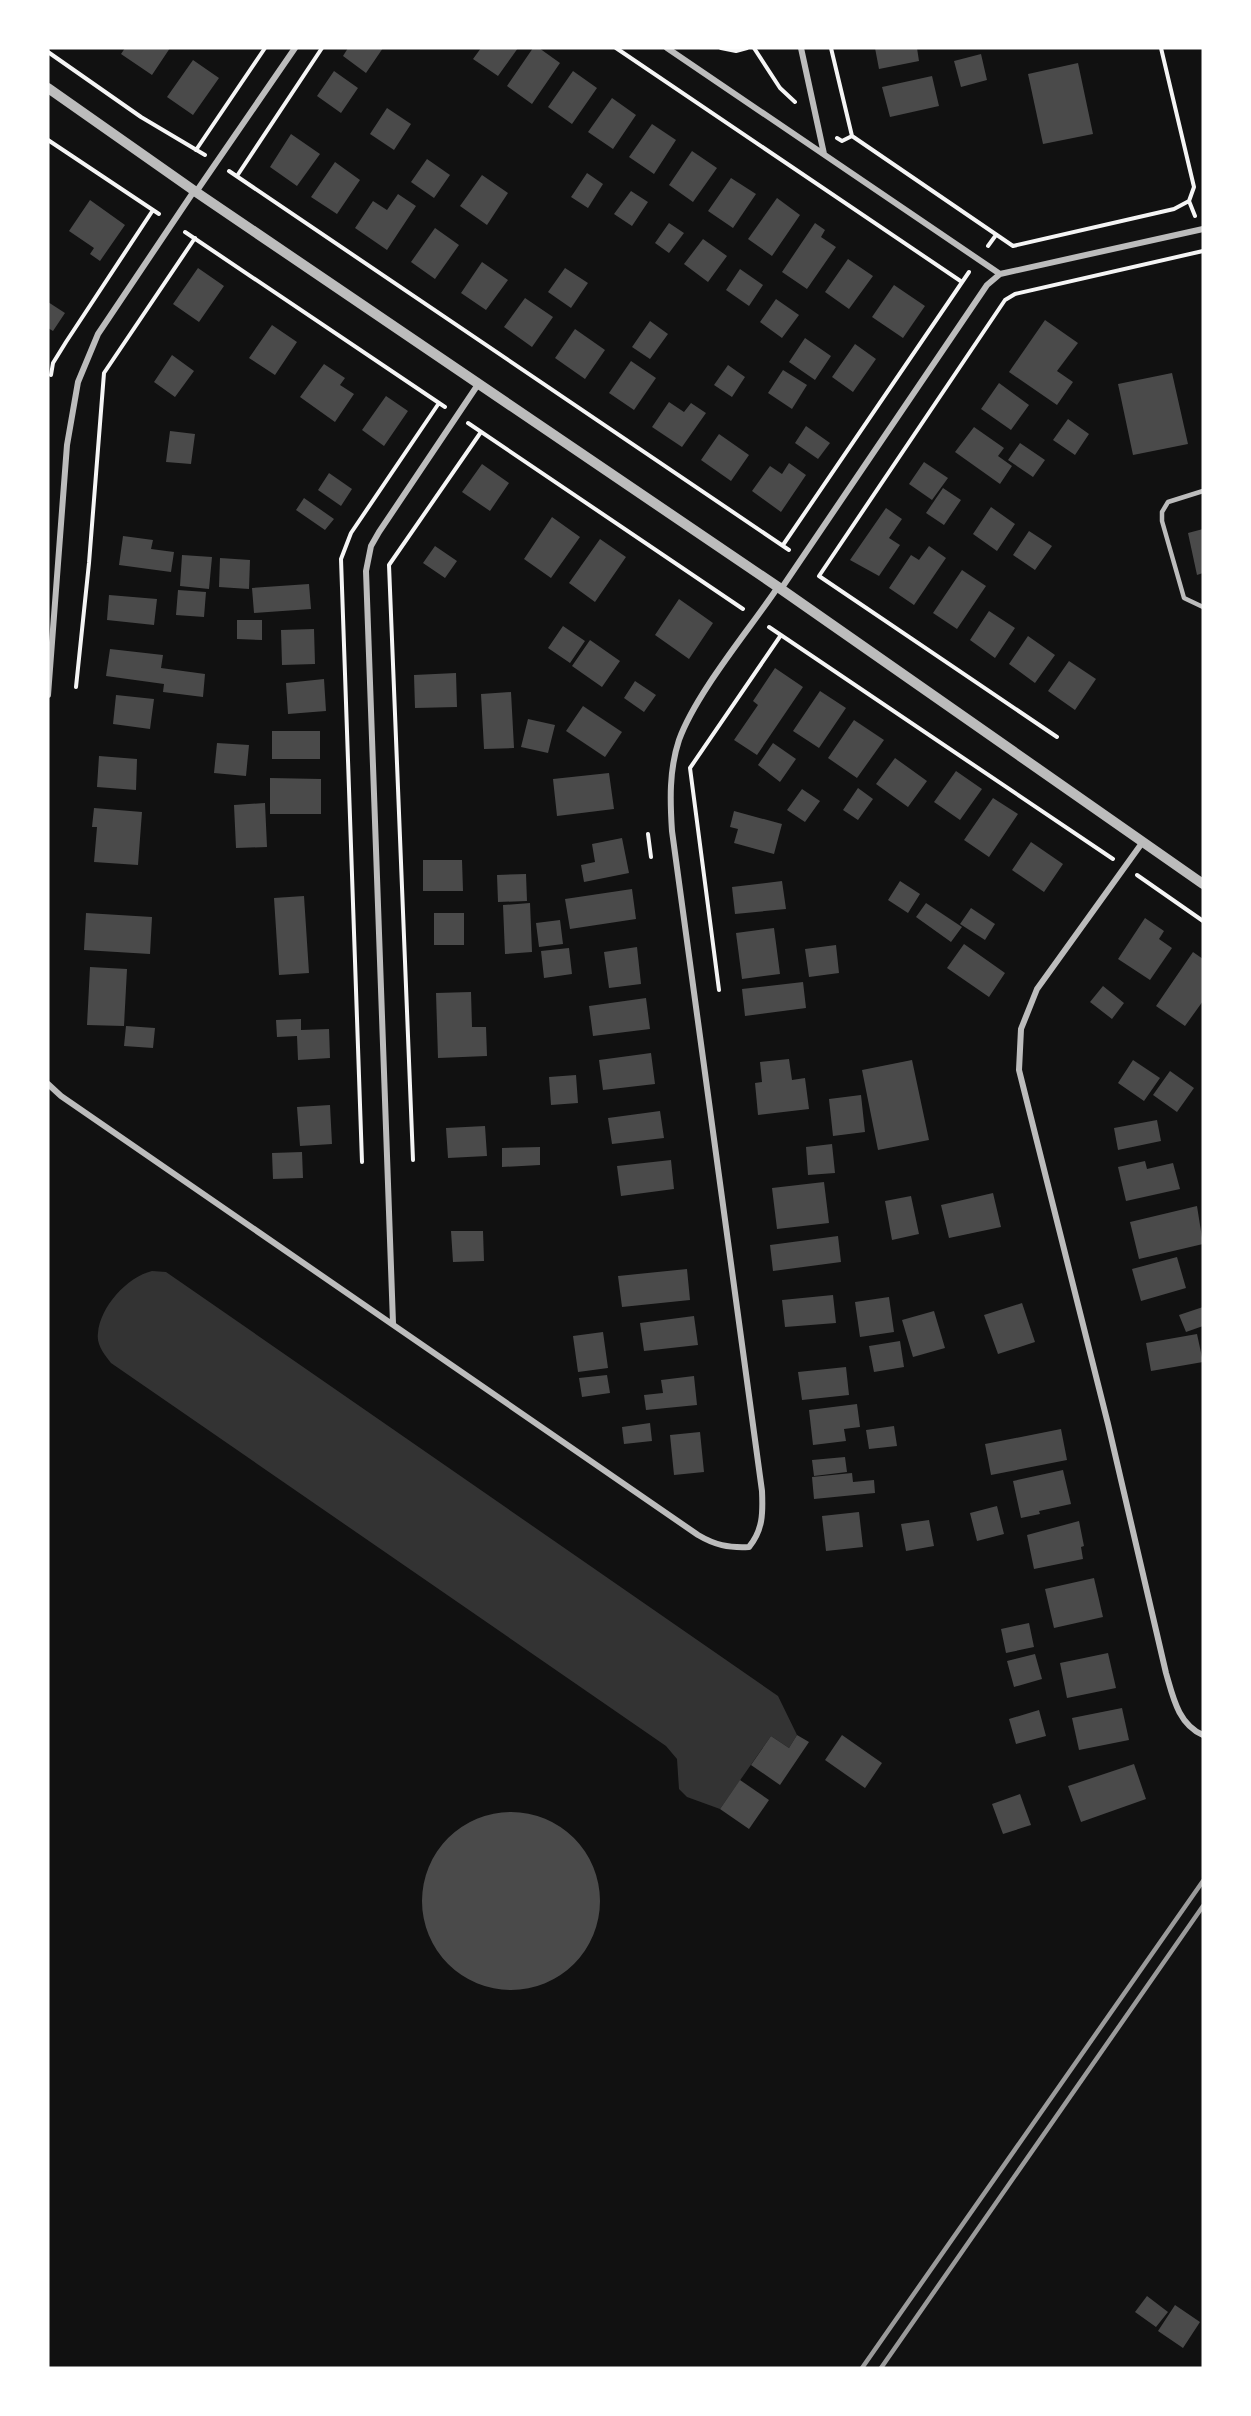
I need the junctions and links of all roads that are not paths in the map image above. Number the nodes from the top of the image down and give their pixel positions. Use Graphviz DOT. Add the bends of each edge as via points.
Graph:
graph roads {
  1 [pos="295,48"];
  2 [pos="667,48"];
  3 [pos="801,48"];
  4 [pos="48,88"];
  5 [pos="824,154"];
  6 [pos="195,191"];
  7 [pos="1202,229"];
  8 [pos="1000,274"];
  9 [pos="480,382"];
  10 [pos="1203,491"];
  11 [pos="780,588"];
  12 [pos="1203,607"];
  13 [pos="48,695"];
  14 [pos="1142,843"];
  15 [pos="1203,884"];
  16 [pos="48,1084"];
  17 [pos="393,1323"];
  18 [pos="1203,1735"];
  1 -- 6 [label="street"];
  2 -- 5 [label="street"];
  3 -- 5 [label="street"];
  4 -- 6 [label="street"];
  5 -- 8 [label="street"];
  6 -- 9 [label="street"];
  6 -- 13 [label="street" via="98,334 78,382 67,445"];
  7 -- 8 [label="street"];
  8 -- 11 [label="street" via="987,285"];
  9 -- 11 [label="street"];
  9 -- 17 [label="street" via="378,531 366,572"];
  10 -- 12 [label="lane" via="1168,502 1162,512 1184,598"];
  11 -- 14 [label="street"];
  11 -- 17 [label="street" via="687,721 679,741 670,795 762,1491 758,1537 748,1547 731,1548 698,1535"];
  14 -- 15 [label="street"];
  14 -- 18 [label="street" via="1037,989 1021,1029 1019,1070 1175,1706 1185,1721"];
  16 -- 17 [label="street"];
}
